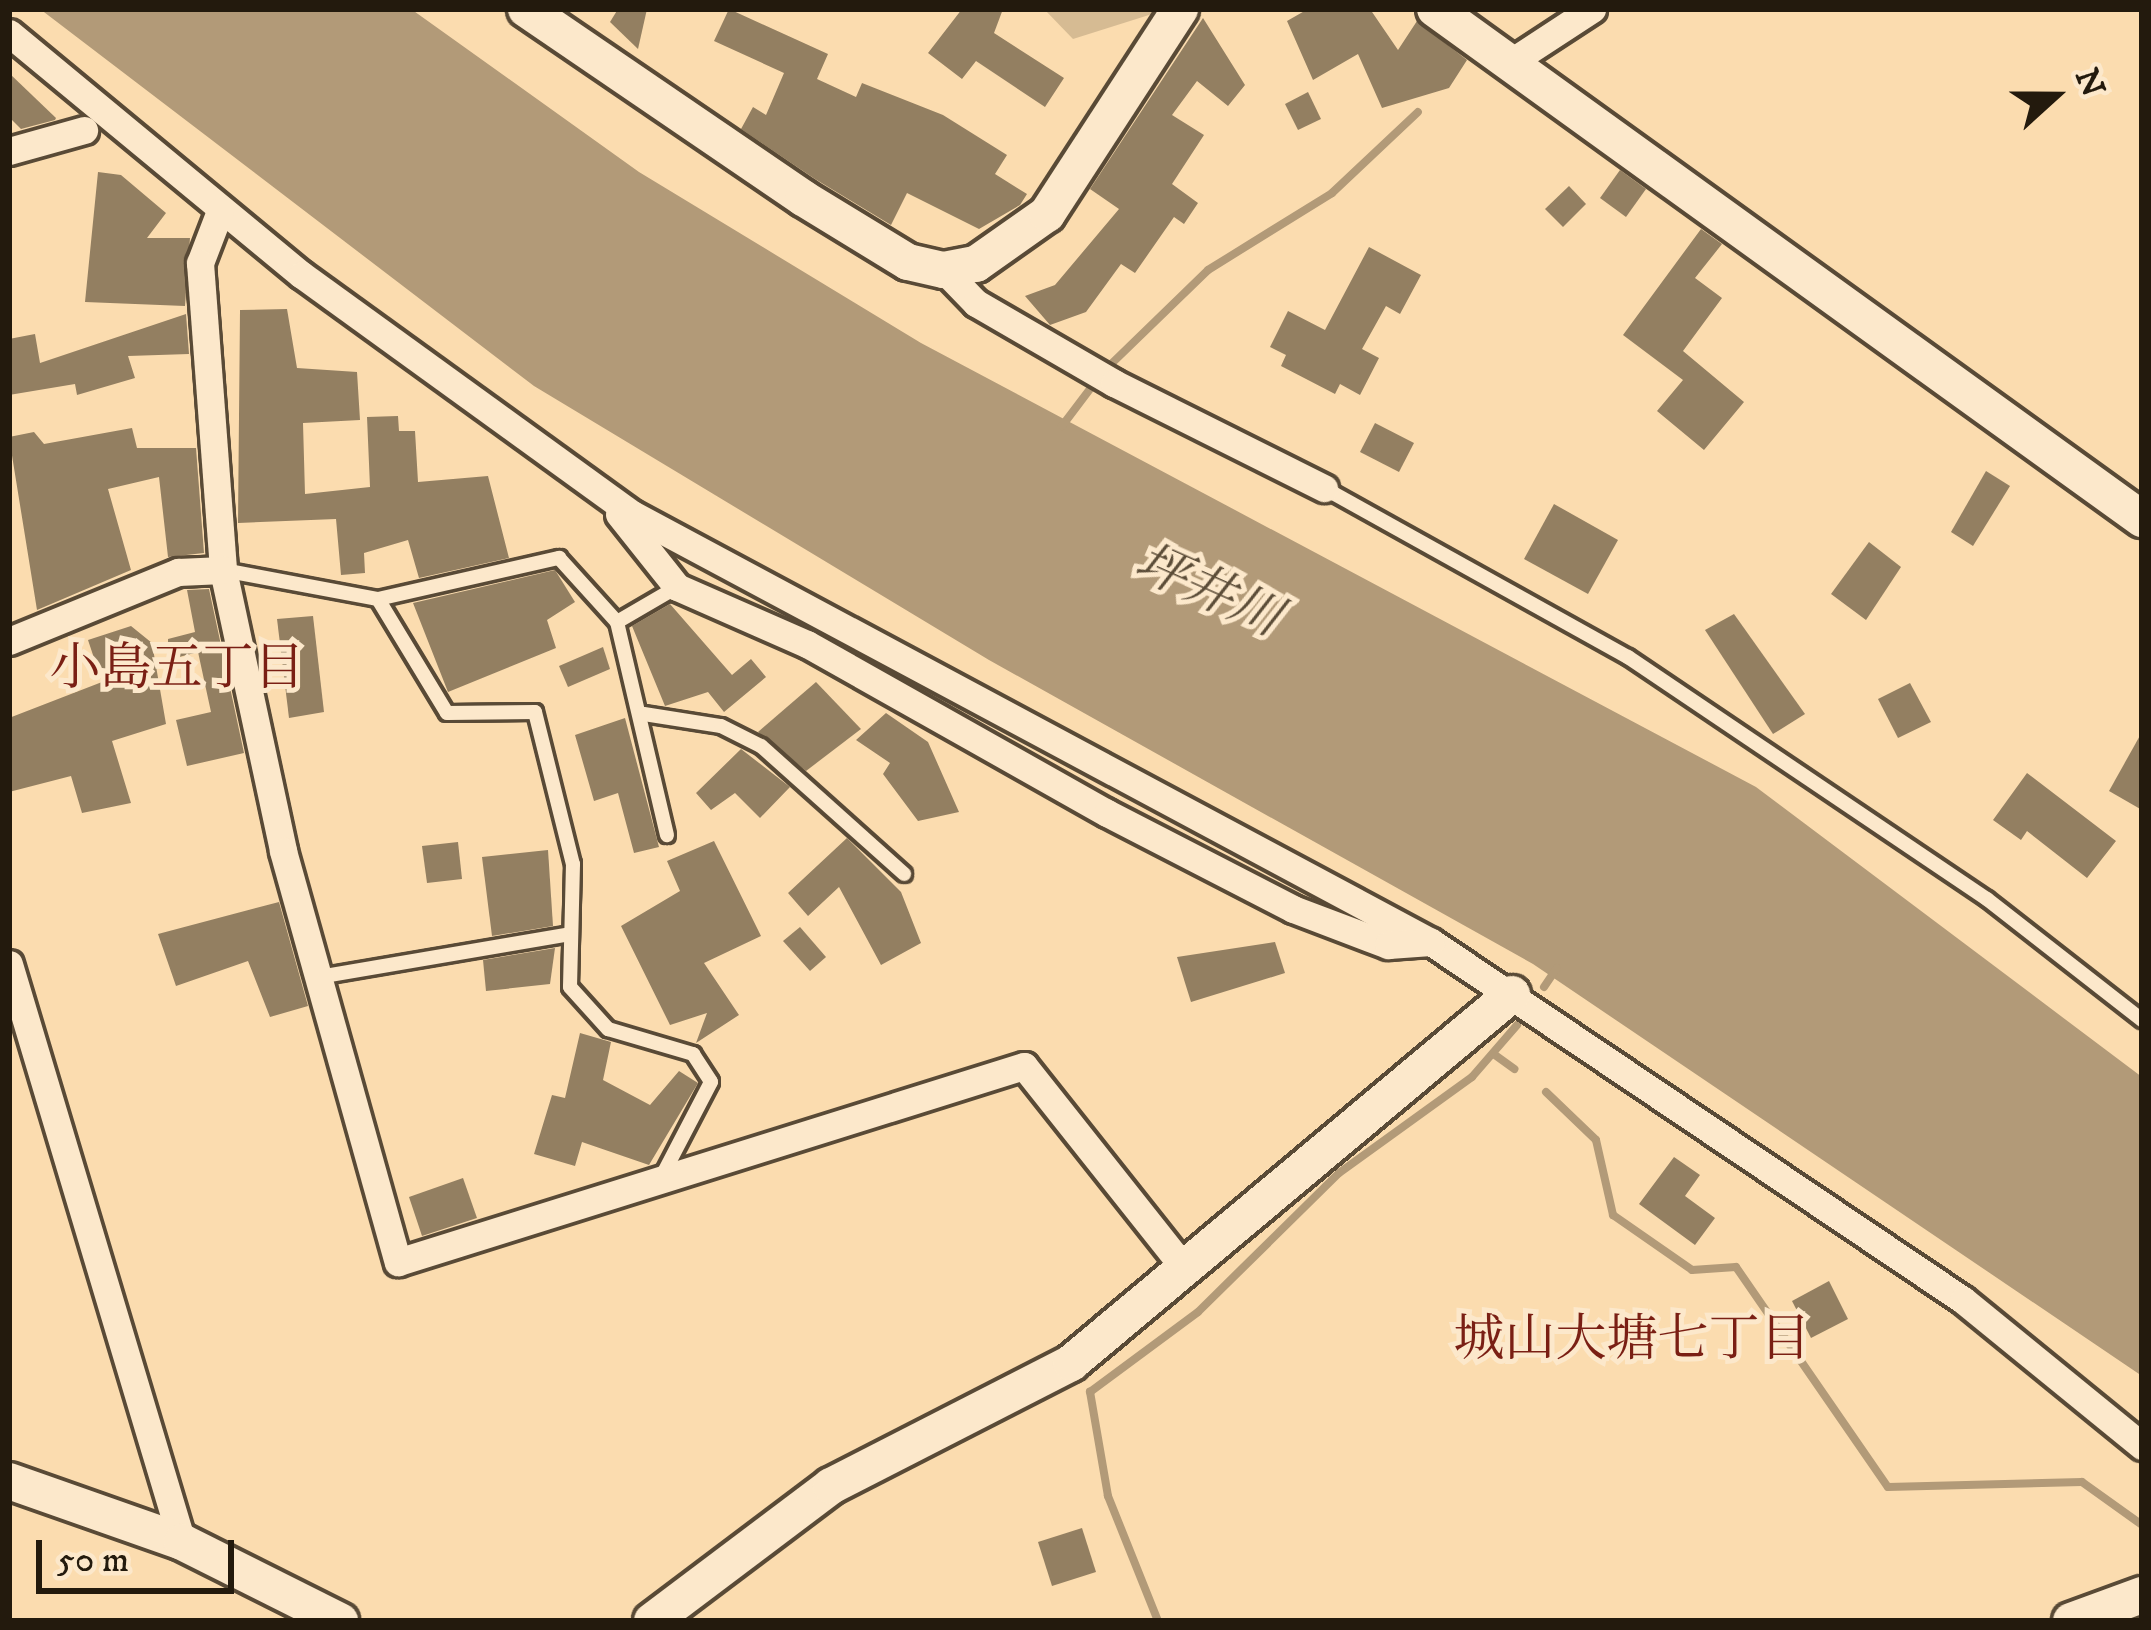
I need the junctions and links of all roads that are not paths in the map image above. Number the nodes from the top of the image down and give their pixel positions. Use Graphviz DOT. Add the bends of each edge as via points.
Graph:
graph roads {
  1 [pos="526,9"];
  2 [pos="1180,9"];
  3 [pos="1435,9"];
  4 [pos="1592,9"];
  5 [pos="9,33"];
  6 [pos="1511,62"];
  7 [pos="84,130"];
  8 [pos="9,151"];
  9 [pos="220,211"];
  10 [pos="944,270"];
  11 [pos="1324,488"];
  12 [pos="605,496"];
  13 [pos="2142,519"];
  14 [pos="223,570"];
  15 [pos="677,587"];
  16 [pos="378,599"];
  17 [pos="617,622"];
  18 [pos="9,641"];
  19 [pos="644,714"];
  20 [pos="667,835"];
  21 [pos="904,874"];
  22 [pos="570,934"];
  23 [pos="1431,942"];
  24 [pos="9,964"];
  25 [pos="319,977"];
  26 [pos="1512,994"];
  27 [pos="2142,1020"];
  28 [pos="660,1180"];
  29 [pos="1185,1269"];
  30 [pos="2142,1446"];
  31 [pos="9,1480"];
  32 [pos="182,1542"];
  33 [pos="2142,1595"];
  34 [pos="340,1621"];
  35 [pos="652,1621"];
  36 [pos="2071,1621"];
  1 -- 10 [label="street" via="803,198 908,262"];
  2 -- 10 [label="street" via="1047,214 976,264"];
  3 -- 6 [label="street"];
  4 -- 6 [label="street"];
  5 -- 9 [label="street"];
  6 -- 13 [label="street"];
  7 -- 8 [label="street"];
  9 -- 12 [label="street"];
  9 -- 14 [label="street" via="200,263"];
  10 -- 11 [label="street" via="976,303 1114,383"];
  11 -- 27 [label="lane" via="1628,657 1987,899"];
  12 -- 15 [label="street"];
  12 -- 23 [label="street"];
  14 -- 16 [label="lane"];
  14 -- 18 [label="street" via="178,572"];
  14 -- 25 [label="street"];
  15 -- 17 [label="lane"];
  15 -- 23 [label="street" via="807,644 1293,909 1388,944"];
  16 -- 17 [label="lane" via="559,558"];
  16 -- 22 [label="lane" via="447,713 535,712 573,865"];
  17 -- 19 [label="lane"];
  19 -- 20 [label="lane"];
  19 -- 21 [label="lane" via="721,726 761,746"];
  22 -- 25 [label="lane"];
  22 -- 28 [label="lane" via="570,987 587,1013 705,1066 711,1082"];
  23 -- 26 [label="street"];
  24 -- 32 [label="street"];
  25 -- 28 [label="street" via="398,1262"];
  26 -- 29 [label="street"];
  26 -- 30 [label="street" via="1963,1300"];
  28 -- 29 [label="street" via="1024,1066"];
  29 -- 35 [label="street" via="1071,1363 831,1486"];
  31 -- 32 [label="street"];
  32 -- 34 [label="street"];
  33 -- 36 [label="street"];
}
